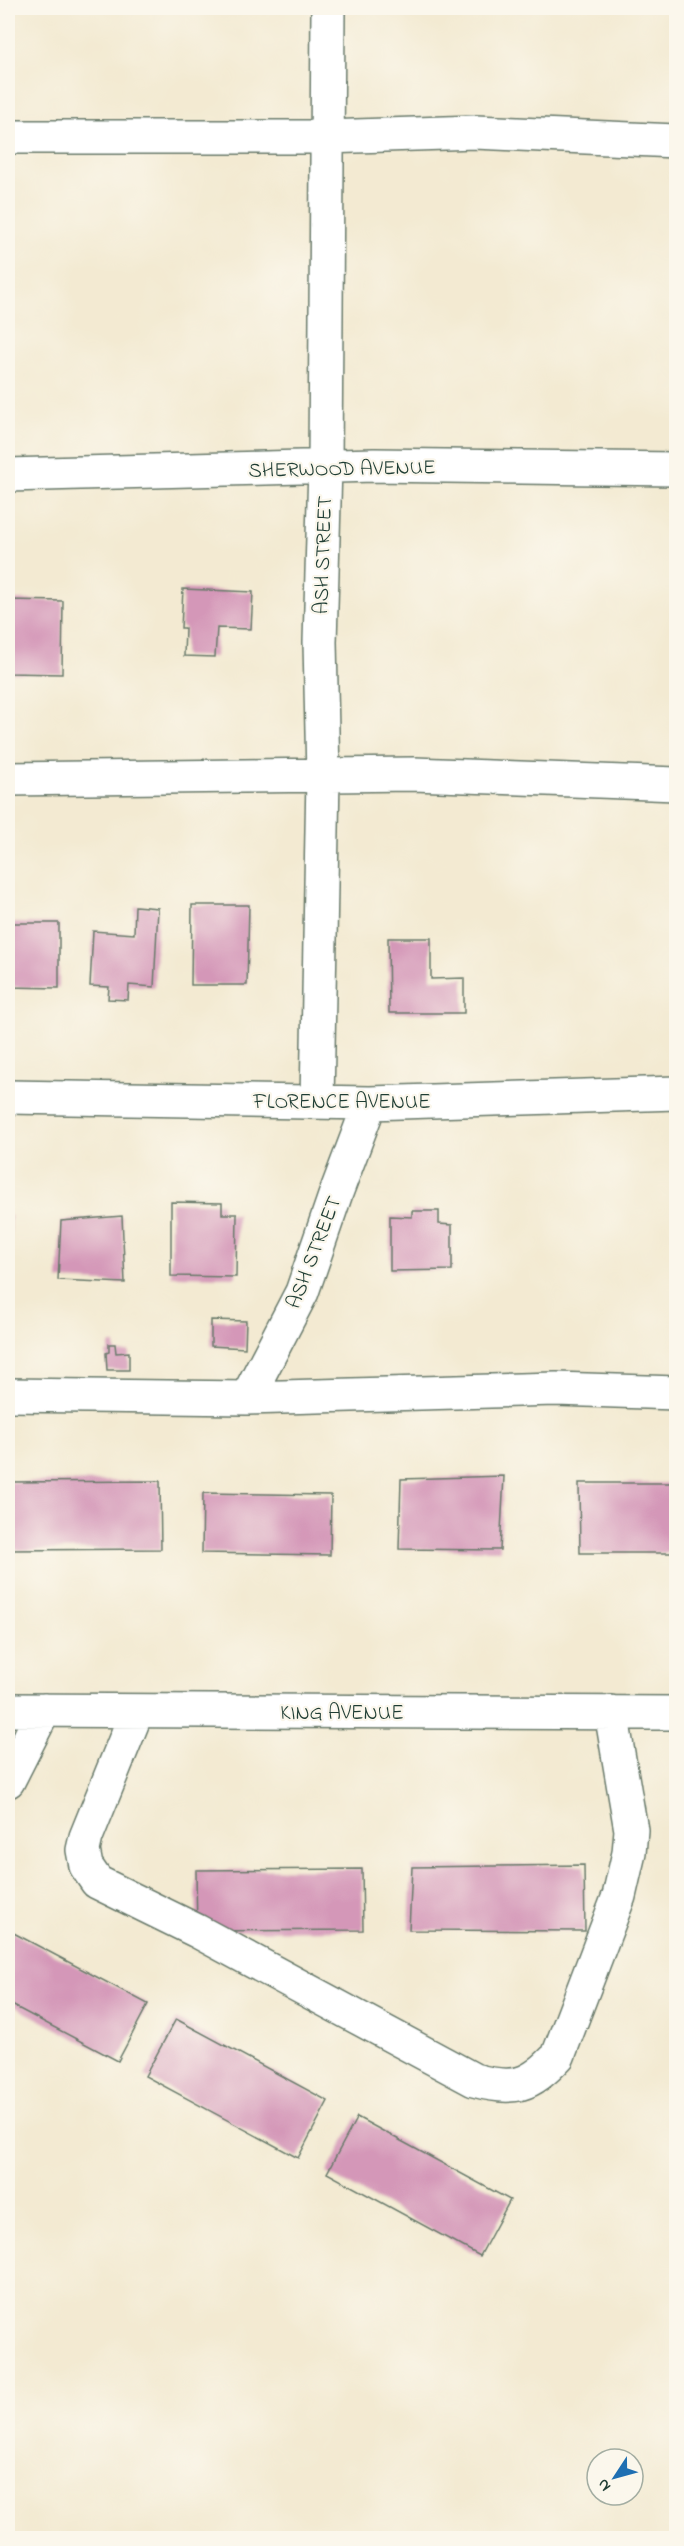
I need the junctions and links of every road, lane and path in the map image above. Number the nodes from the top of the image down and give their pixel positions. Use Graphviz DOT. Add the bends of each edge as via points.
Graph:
graph roads {
  1 [pos="328,8"];
  2 [pos="8,137"];
  3 [pos="326,137"];
  4 [pos="676,141"];
  5 [pos="325,466"];
  6 [pos="676,469"];
  7 [pos="8,475"];
  8 [pos="322,776"];
  9 [pos="8,779"];
  10 [pos="676,784"];
  11 [pos="676,1093"];
  12 [pos="8,1097"];
  13 [pos="317,1102"];
  14 [pos="370,1103"];
  15 [pos="676,1393"];
  16 [pos="8,1395"];
  17 [pos="247,1398"];
  18 [pos="8,1710"];
  19 [pos="44,1710"];
  20 [pos="137,1711"];
  21 [pos="611,1712"];
  22 [pos="676,1713"];
  23 [pos="8,1781"];
  1 -- 3 [label="street, ASH STREET"];
  2 -- 3 [label="street"];
  3 -- 4 [label="street" via="475,132"];
  3 -- 5 [label="street, ASH STREET"];
  5 -- 6 [label="street, SHERWOOD AVENUE"];
  5 -- 7 [label="street, SHERWOOD AVENUE"];
  5 -- 8 [label="street, ASH STREET" via="320,642"];
  8 -- 9 [label="street"];
  8 -- 10 [label="street" via="414,774"];
  8 -- 13 [label="street, ASH STREET"];
  11 -- 14 [label="street, FLORENCE AVENUE"];
  12 -- 13 [label="street, FLORENCE AVENUE"];
  13 -- 14 [label="street, FLORENCE AVENUE"];
  14 -- 17 [label="street, ASH STREET" via="302,1292"];
  15 -- 17 [label="street" via="556,1389"];
  16 -- 17 [label="street"];
  18 -- 19 [label="street, KING AVENUE"];
  19 -- 20 [label="street, KING AVENUE"];
  19 -- 23 [label="street"];
  20 -- 21 [label="street, KING AVENUE"];
  20 -- 21 [label="street" via="86,1837 86,1866 97,1882 197,1931 474,2080 499,2087 541,2075 558,2056 619,1896 631,1830"];
  21 -- 22 [label="street, KING AVENUE"];
}
